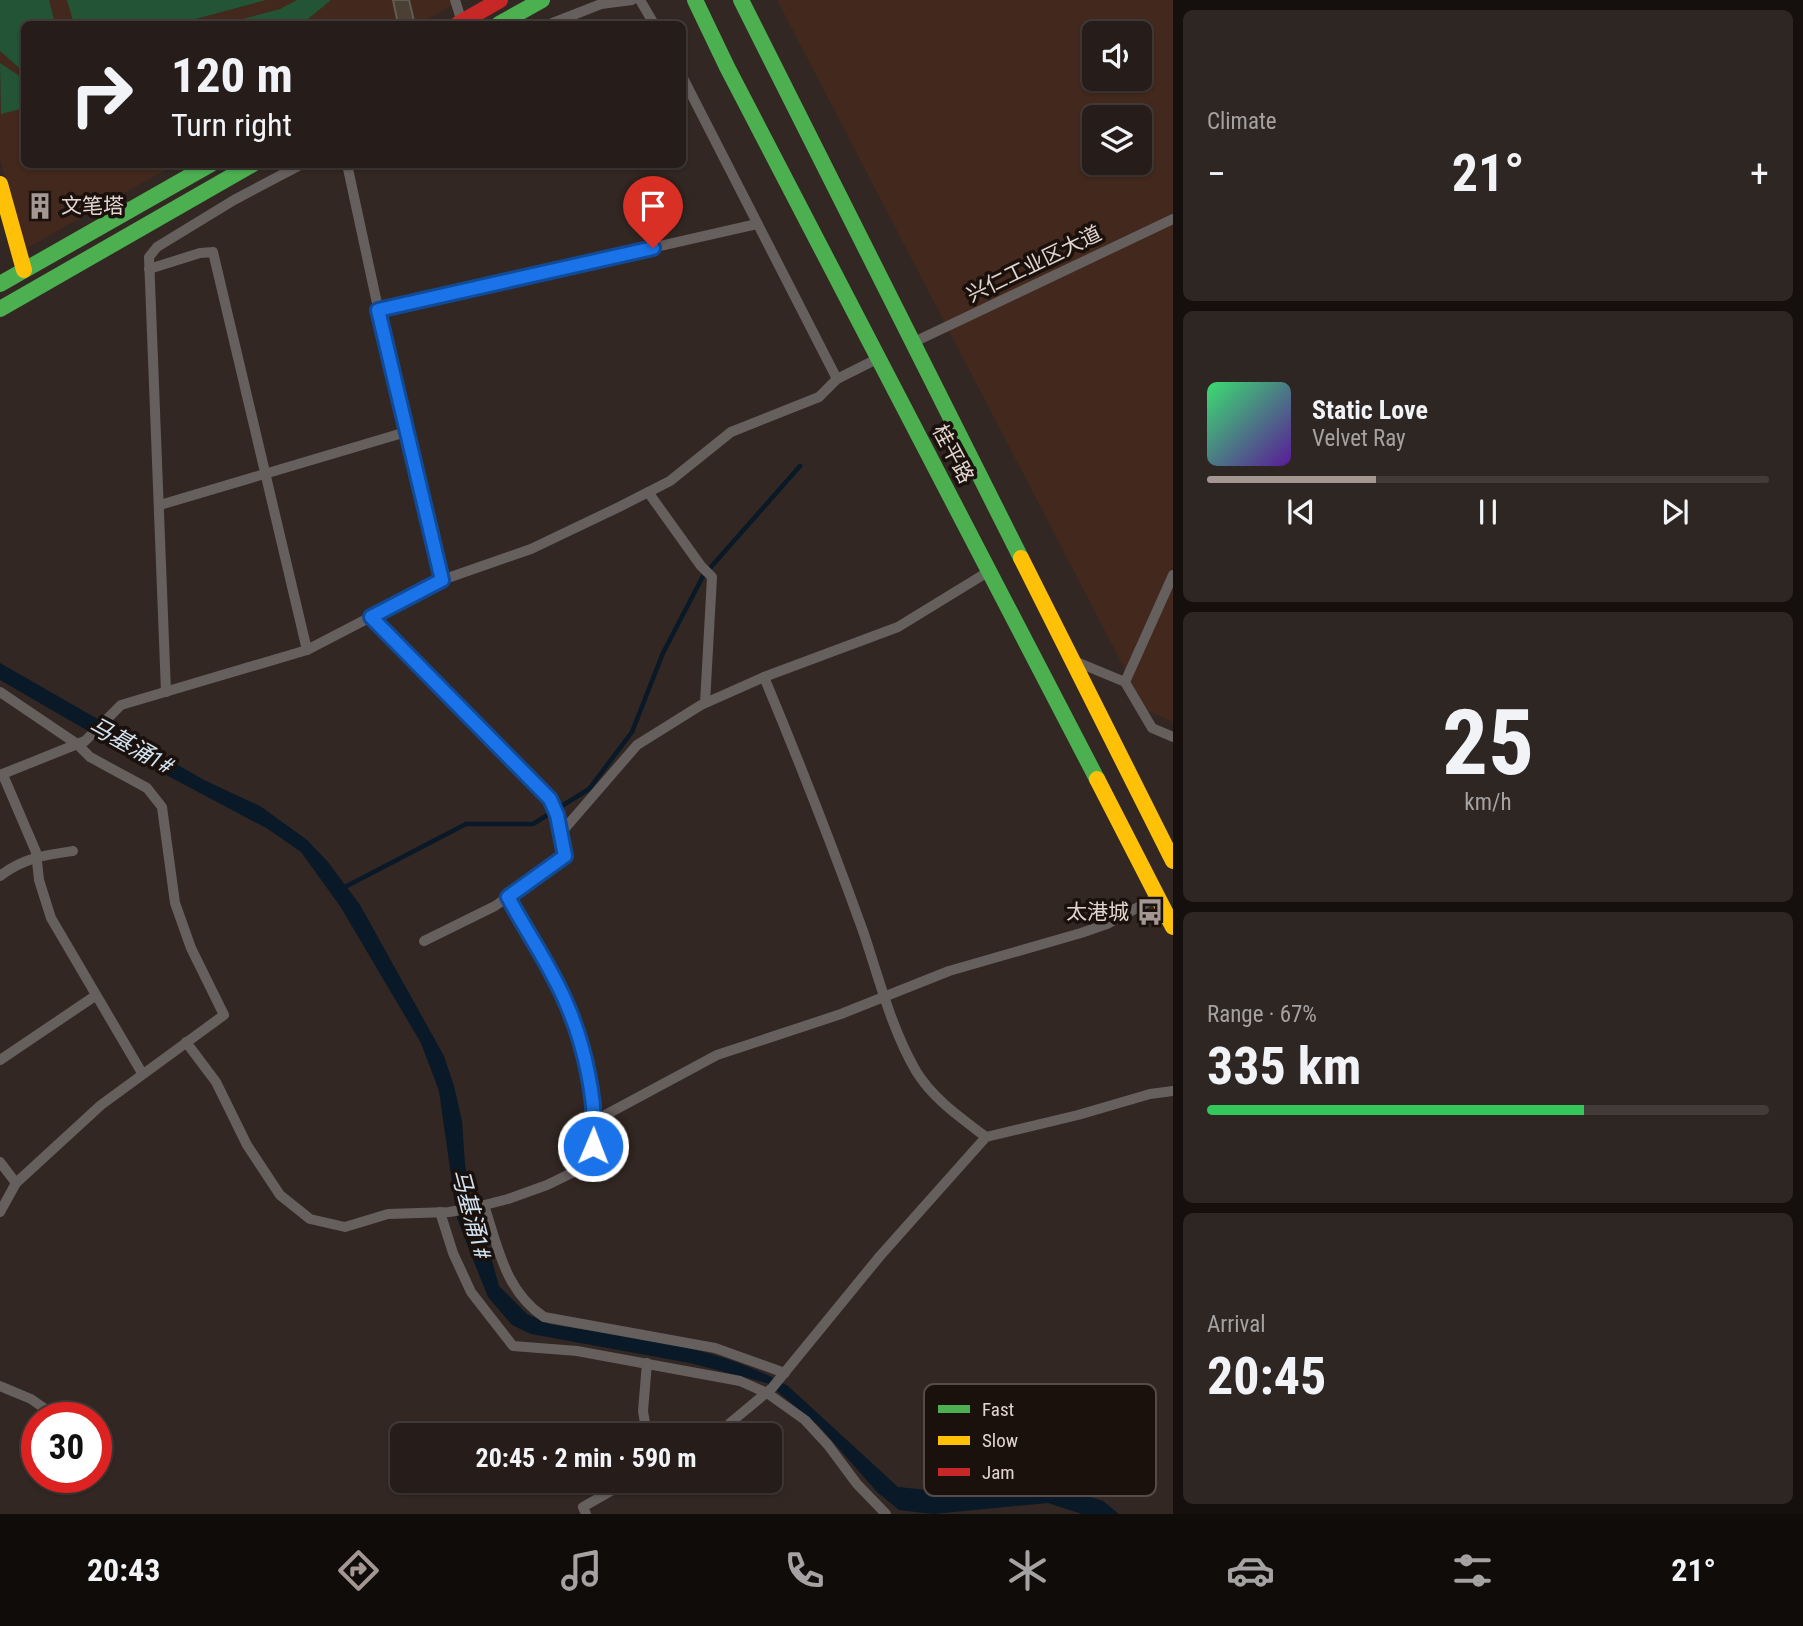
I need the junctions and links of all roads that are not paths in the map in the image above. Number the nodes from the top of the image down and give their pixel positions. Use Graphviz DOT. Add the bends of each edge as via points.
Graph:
graph roads {
  1 [pos="455,0"];
  2 [pos="500,0"];
  3 [pos="542,0"];
  4 [pos="632,0"];
  5 [pos="640,0"];
  6 [pos="695,0"];
  7 [pos="742,2"];
  8 [pos="460,21"];
  9 [pos="463,21"];
  10 [pos="504,21"];
  11 [pos="558,21"];
  12 [pos="652,21"];
  13 [pos="686,84"];
  14 [pos="204,168"];
  15 [pos="246,168"];
  16 [pos="295,168"];
  17 [pos="348,168"];
  18 [pos="0,184"];
  19 [pos="206,192"];
  20 [pos="216,211"];
  21 [pos="1173,219"];
  22 [pos="757,224"];
  23 [pos="149,269"];
  24 [pos="24,270"];
  25 [pos="0,284"];
  26 [pos="0,309"];
  27 [pos="378,310"];
  28 [pos="912,344"];
  29 [pos="879,358"];
  30 [pos="837,379"];
  31 [pos="406,432"];
  32 [pos="265,474"];
  33 [pos="648,492"];
  34 [pos="160,505"];
  35 [pos="991,570"];
  36 [pos="1173,575"];
  37 [pos="442,580"];
  38 [pos="371,617"];
  39 [pos="307,650"];
  40 [pos="1071,659"];
  41 [pos="764,677"];
  42 [pos="1125,681"];
  43 [pos="0,692"];
  44 [pos="166,692"];
  45 [pos="705,703"];
  46 [pos="1173,737"];
  47 [pos="81,742"];
  48 [pos="1,775"];
  49 [pos="560,834"];
  50 [pos="73,851"];
  51 [pos="36,856"];
  52 [pos="1173,862"];
  53 [pos="0,876"];
  54 [pos="508,897"];
  55 [pos="1157,897"];
  56 [pos="1173,927"];
  57 [pos="424,941"];
  58 [pos="96,996"];
  59 [pos="883,997"];
  60 [pos="186,1042"];
  61 [pos="0,1060"];
  62 [pos="142,1073"];
  63 [pos="1173,1091"];
  64 [pos="596,1120"];
  65 [pos="986,1138"];
  66 [pos="0,1162"];
  67 [pos="16,1184"];
  68 [pos="484,1205"];
  69 [pos="0,1212"];
  70 [pos="445,1212"];
  71 [pos="647,1363"];
  72 [pos="783,1375"];
  73 [pos="0,1387"];
  74 [pos="769,1391"];
  75 [pos="35,1402"];
  76 [pos="645,1423"];
  77 [pos="730,1423"];
  78 [pos="606,1493"];
  79 [pos="586,1514"];
  80 [pos="886,1514"];
  1 -- 8 [label="street"];
  2 -- 9 [label="main road"];
  3 -- 10 [label="main road"];
  4 -- 11 [label="street" via="601,4"];
  5 -- 12 [label="street"];
  6 -- 29 [label="main road, 桂平路"];
  7 -- 28 [label="main road, 桂平路"];
  13 -- 22 [label="street"];
  14 -- 24 [label="main road"];
  15 -- 19 [label="main road"];
  16 -- 20 [label="street"];
  17 -- 27 [label="street"];
  18 -- 24 [label="main road"];
  19 -- 20 [label="street"];
  19 -- 26 [label="main road"];
  20 -- 23 [label="street" via="157,247 149,257"];
  21 -- 28 [label="street, 兴仁工业区大道"];
  22 -- 27 [label="street"];
  22 -- 30 [label="street"];
  23 -- 32 [label="street" via="213,252"];
  23 -- 34 [label="street"];
  24 -- 25 [label="main road"];
  27 -- 31 [label="street"];
  28 -- 40 [label="main road, 桂平路"];
  29 -- 30 [label="street"];
  29 -- 35 [label="main road, 桂平路"];
  30 -- 33 [label="street" via="819,397 731,432 670,481"];
  31 -- 32 [label="street"];
  31 -- 37 [label="street"];
  32 -- 34 [label="street"];
  32 -- 39 [label="street"];
  33 -- 37 [label="street" via="531,549"];
  33 -- 45 [label="street" via="712,577"];
  34 -- 44 [label="street"];
  35 -- 41 [label="street" via="898,628"];
  35 -- 55 [label="main road, 桂平路"];
  36 -- 42 [label="street"];
  37 -- 38 [label="street"];
  38 -- 39 [label="street"];
  38 -- 49 [label="street" via="550,799"];
  39 -- 44 [label="street"];
  40 -- 42 [label="street"];
  40 -- 52 [label="main road, 桂平路"];
  41 -- 45 [label="street"];
  41 -- 59 [label="street" via="814,796"];
  42 -- 46 [label="street" via="1152,728"];
  43 -- 47 [label="street"];
  44 -- 47 [label="street" via="121,705"];
  45 -- 49 [label="street" via="637,745"];
  47 -- 48 [label="street"];
  47 -- 60 [label="street" via="90,757 147,788 162,807 175,903 223,1015"];
  48 -- 51 [label="street"];
  49 -- 54 [label="street" via="565,856"];
  50 -- 51 [label="street"];
  51 -- 53 [label="street"];
  51 -- 58 [label="street" via="51,918"];
  54 -- 57 [label="street"];
  54 -- 64 [label="street" via="567,1003"];
  55 -- 56 [label="main road, 桂平路"];
  55 -- 59 [label="street" via="1107,924 949,971"];
  58 -- 61 [label="street"];
  58 -- 62 [label="street"];
  59 -- 64 [label="street" via="717,1055"];
  59 -- 65 [label="street" via="917,1072 947,1108"];
  60 -- 62 [label="street"];
  60 -- 70 [label="street" via="216,1082 247,1145 279,1195 310,1219 345,1227 388,1214"];
  62 -- 67 [label="street"];
  63 -- 65 [label="street"];
  64 -- 68 [label="street" via="593,1146 584,1167 547,1185"];
  65 -- 72 [label="street" via="880,1256"];
  66 -- 67 [label="street"];
  67 -- 69 [label="street"];
  68 -- 70 [label="street"];
  68 -- 72 [label="street" via="508,1278 528,1306 544,1317 715,1348"];
  70 -- 71 [label="street" via="453,1253 471,1292 513,1346"];
  71 -- 74 [label="street"];
  71 -- 76 [label="street"];
  72 -- 74 [label="street"];
  73 -- 75 [label="street"];
  74 -- 77 [label="street"];
  74 -- 80 [label="street" via="805,1420"];
  78 -- 79 [label="street" via="583,1507"];
}
